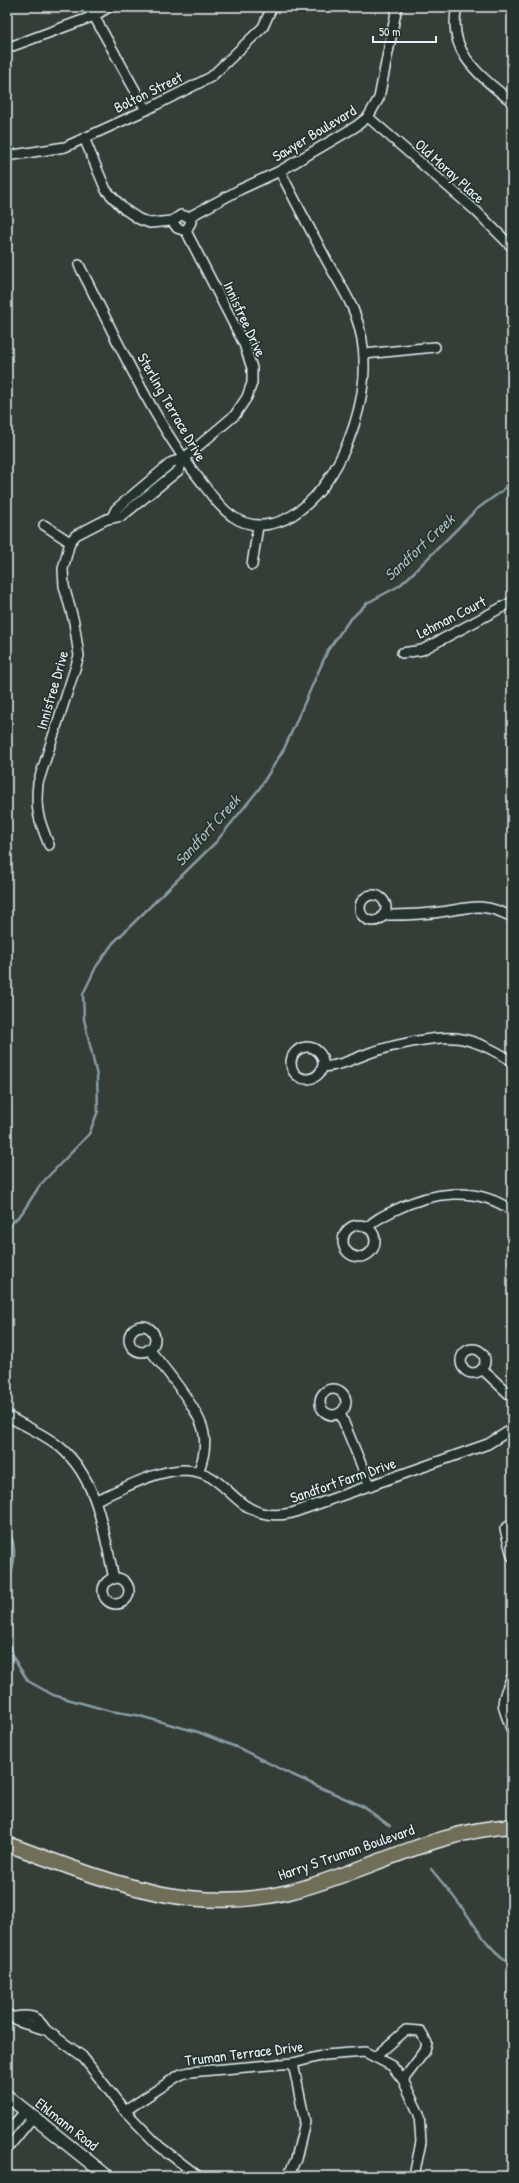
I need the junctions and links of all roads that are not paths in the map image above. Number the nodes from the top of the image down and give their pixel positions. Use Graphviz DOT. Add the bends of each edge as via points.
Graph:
graph roads {
  1 [pos="89,7"];
  2 [pos="109,7"];
  3 [pos="272,7"];
  4 [pos="397,7"];
  5 [pos="457,7"];
  6 [pos="94,16"];
  7 [pos="7,48"];
  8 [pos="512,102"];
  9 [pos="146,110"];
  10 [pos="368,117"];
  11 [pos="84,138"];
  12 [pos="7,156"];
  13 [pos="280,171"];
  14 [pos="189,217"];
  15 [pos="172,221"];
  16 [pos="186,231"];
  17 [pos="512,247"];
  18 [pos="79,265"];
  19 [pos="435,347"];
  20 [pos="364,354"];
  21 [pos="183,459"];
  22 [pos="44,525"];
  23 [pos="258,526"];
  24 [pos="70,542"];
  25 [pos="252,565"];
  26 [pos="512,602"];
  27 [pos="402,653"];
  28 [pos="49,845"];
  29 [pos="384,915"];
  30 [pos="512,917"];
  31 [pos="512,1061"];
  32 [pos="323,1067"];
  33 [pos="512,1211"];
  34 [pos="367,1228"];
  35 [pos="149,1349"];
  36 [pos="482,1369"];
  37 [pos="512,1397"];
  38 [pos="340,1413"];
  39 [pos="7,1416"];
  40 [pos="512,1429"];
  41 [pos="198,1472"];
  42 [pos="370,1486"];
  43 [pos="96,1500"];
  44 [pos="512,1523"];
  45 [pos="512,1556"];
  46 [pos="114,1578"];
  47 [pos="512,1677"];
  48 [pos="512,1731"];
  49 [pos="512,1826"];
  50 [pos="7,1844"];
  51 [pos="11,2016"];
  52 [pos="375,2057"];
  53 [pos="294,2063"];
  54 [pos="403,2080"];
  55 [pos="7,2096"];
  56 [pos="125,2111"];
  57 [pos="29,2114"];
  58 [pos="7,2133"];
  59 [pos="7,2149"];
  60 [pos="107,2176"];
  61 [pos="198,2176"];
  62 [pos="288,2176"];
  63 [pos="414,2176"];
  1 -- 6 [label="street"];
  2 -- 6 [label="street"];
  3 -- 9 [label="street, Bolton Street" via="263,27 212,77"];
  4 -- 10 [label="street, Sawyer Boulevard" via="379,98"];
  5 -- 8 [label="street" via="457,40 464,57 473,69"];
  6 -- 7 [label="street"];
  6 -- 9 [label="street"];
  9 -- 11 [label="street, Bolton Street"];
  10 -- 13 [label="street, Sawyer Boulevard"];
  10 -- 17 [label="street, Old Moray Place" via="476,211"];
  11 -- 12 [label="street, Bolton Street" via="65,147"];
  11 -- 15 [label="street, Sawyer Boulevard" via="106,190 124,209 140,220 150,223"];
  13 -- 14 [label="street, Sawyer Boulevard"];
  13 -- 20 [label="street, Sterling Terrace Drive" via="355,314"];
  14 -- 15 [label="street, Sawyer Boulevard" via="181,215"];
  14 -- 16 [label="street" via="190,222"];
  15 -- 16 [label="street" via="177,228"];
  16 -- 21 [label="street, Innisfree Drive" via="244,344 252,368 252,383 247,397 235,415"];
  18 -- 21 [label="street, Sterling Terrace Drive" via="156,414"];
  19 -- 20 [label="street"];
  20 -- 23 [label="street, Sterling Terrace Drive" via="364,376 358,416 342,457 317,495 301,510 280,522"];
  21 -- 23 [label="street, Sterling Terrace Drive" via="221,507 234,518"];
  21 -- 24 [label="street, Innisfree Drive" via="172,462 116,509 112,517 76,535"];
  22 -- 24 [label="street"];
  23 -- 25 [label="street"];
  24 -- 28 [label="street, Innisfree Drive" via="63,569 64,586 74,622 79,656 38,783 37,817"];
  26 -- 27 [label="street, Lehman Court" via="422,650"];
  29 -- 30 [label="street" via="441,912 461,907 482,906"];
  31 -- 32 [label="street" via="479,1044 456,1038 411,1042 373,1052 338,1066"];
  33 -- 34 [label="street" via="490,1200 471,1195 436,1194 414,1201 374,1221"];
  35 -- 41 [label="street" via="188,1402 202,1427 204,1454"];
  36 -- 37 [label="street"];
  38 -- 42 [label="street"];
  39 -- 43 [label="street" via="43,1435 61,1448 88,1481"];
  40 -- 42 [label="street, Sandfort Farm Drive" via="488,1444"];
  41 -- 42 [label="street, Sandfort Farm Drive" via="212,1476 249,1508 278,1515 303,1510"];
  41 -- 43 [label="street, Sandfort Farm Drive" via="165,1472"];
  43 -- 46 [label="street"];
  44 -- 45 [label="street" via="505,1529"];
  47 -- 48 [label="street" via="502,1697"];
  49 -- 50 [label="main road, Harry S Truman Boulevard" via="486,1828 448,1836 289,1892 250,1899 208,1900 162,1896 114,1884"];
  51 -- 56 [label="street" via="22,2023 46,2030 82,2056"];
  52 -- 53 [label="street, Truman Terrace Drive" via="365,2052 332,2054"];
  52 -- 54 [label="street, Truman Terrace Drive" via="392,2066"];
  52 -- 54 [label="street" via="406,2030 420,2031 426,2042 424,2051"];
  53 -- 56 [label="street, Truman Terrace Drive" via="181,2074"];
  53 -- 62 [label="street" via="305,2122 300,2148"];
  54 -- 63 [label="street, Truman Terrace Drive" via="419,2114 421,2142"];
  55 -- 57 [label="street, Ehlmann Road"];
  56 -- 61 [label="street" via="159,2146"];
  57 -- 58 [label="street"];
  57 -- 59 [label="street"];
  57 -- 60 [label="street, Ehlmann Road"];
}
